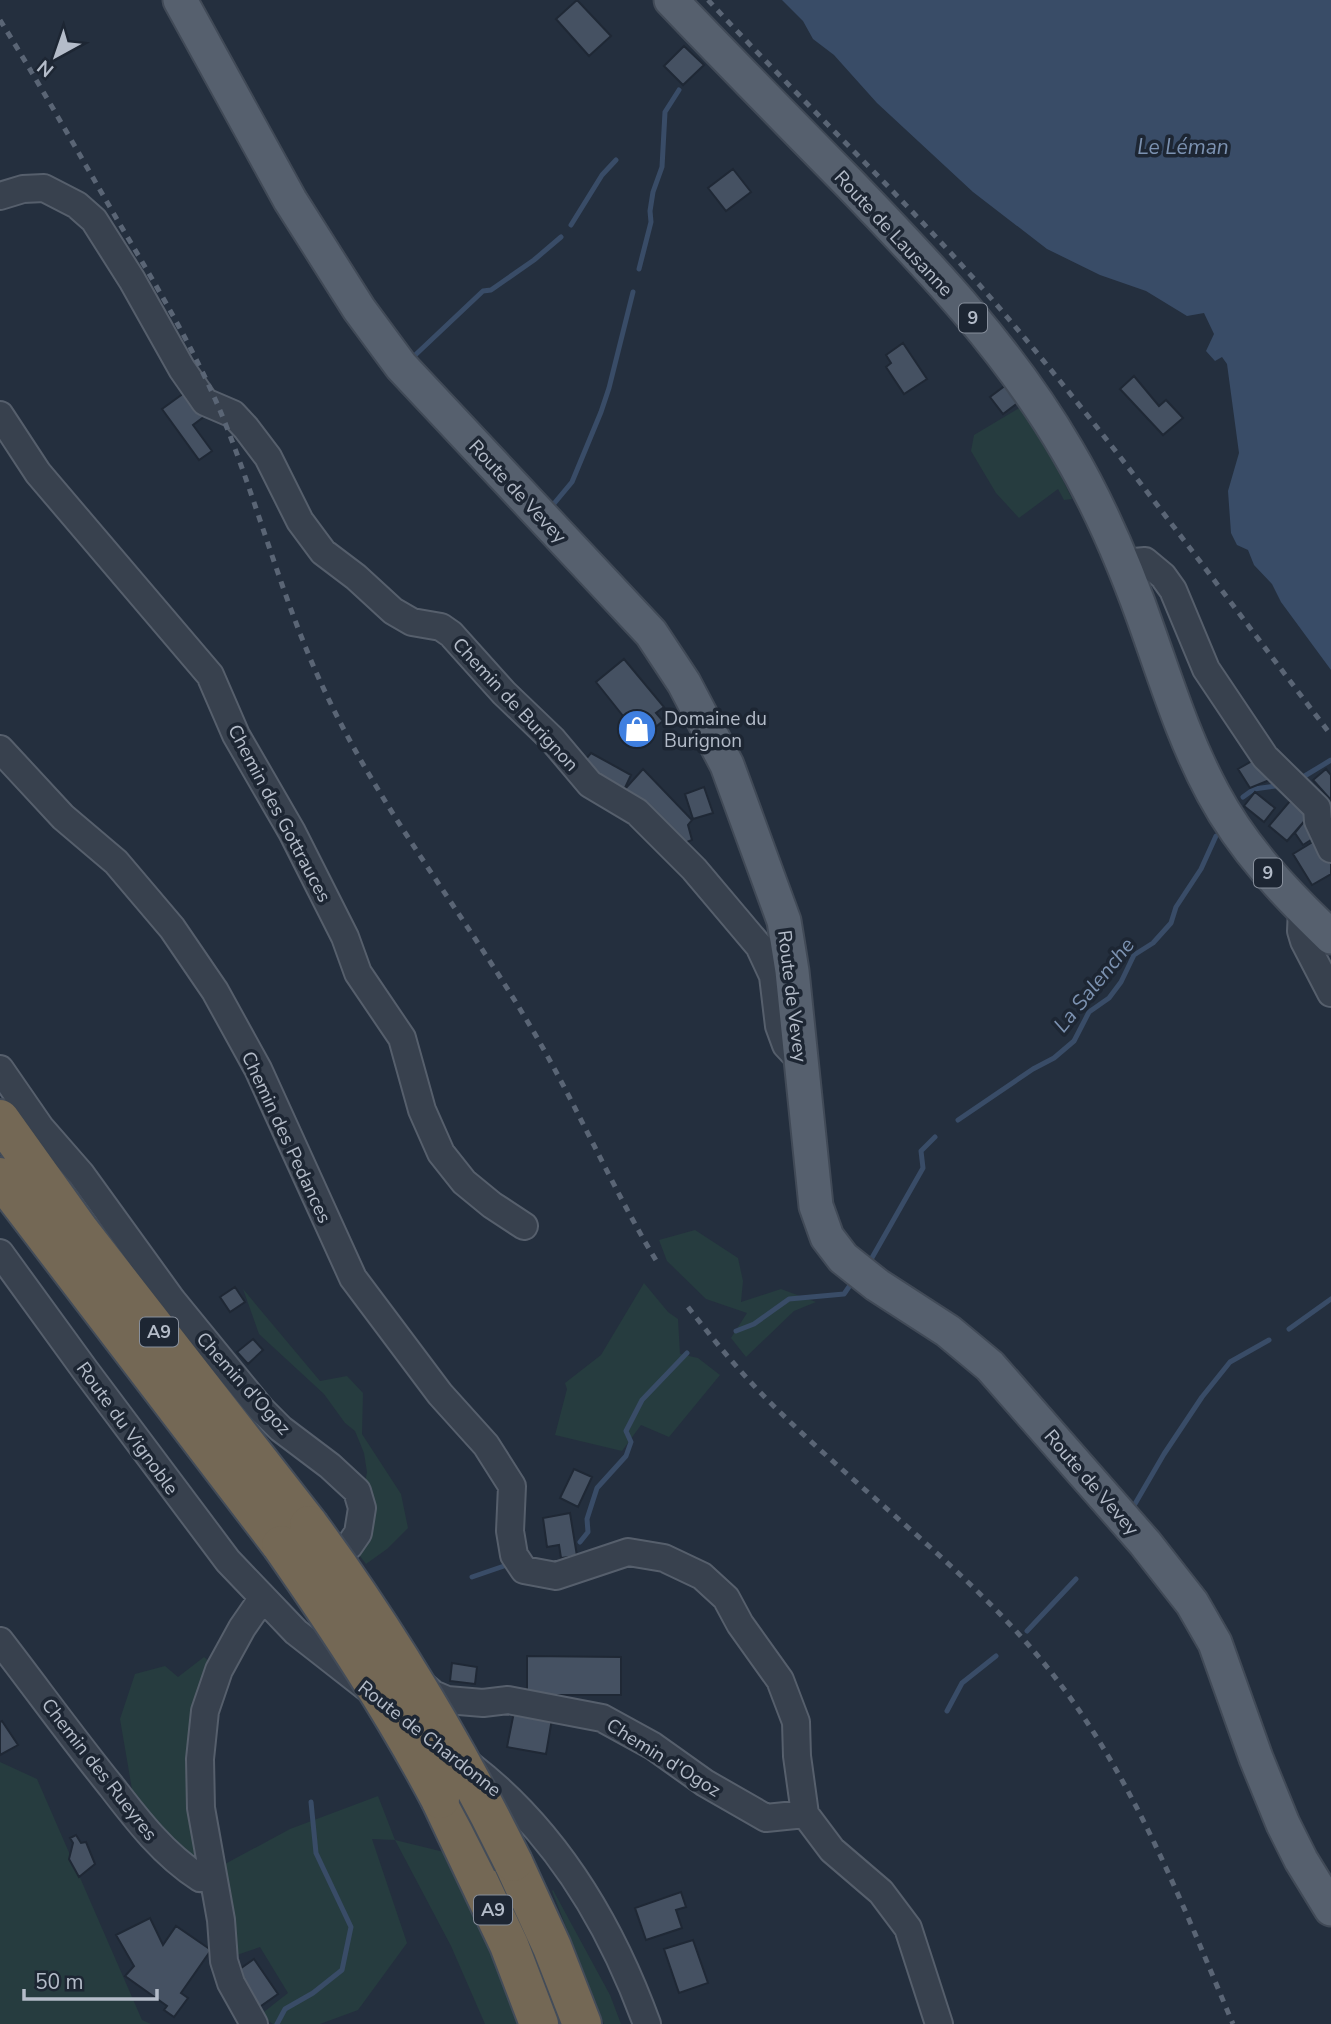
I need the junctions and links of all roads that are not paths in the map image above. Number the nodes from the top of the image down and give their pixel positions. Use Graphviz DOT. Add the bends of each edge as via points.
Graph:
graph roads {
  1 [pos="180,0"];
  2 [pos="671,0"];
  3 [pos="0,197"];
  4 [pos="0,415"];
  5 [pos="1123,563"];
  6 [pos="0,749"];
  7 [pos="1324,811"];
  8 [pos="1331,849"];
  9 [pos="1302,909"];
  10 [pos="1331,937"];
  11 [pos="1331,993"];
  12 [pos="801,1061"];
  13 [pos="0,1069"];
  14 [pos="6,1128"];
  15 [pos="0,1177"];
  16 [pos="524,1226"];
  17 [pos="0,1253"];
  18 [pos="295,1535"];
  19 [pos="309,1584"];
  20 [pos="268,1605"];
  21 [pos="0,1641"];
  22 [pos="341,1668"];
  23 [pos="805,1814"];
  24 [pos="212,1872"];
  25 [pos="1331,1909"];
  26 [pos="254,2024"];
  27 [pos="539,2024"];
  28 [pos="582,2024"];
  29 [pos="647,2024"];
  30 [pos="939,2024"];
  1 -- 12 [label="main road, Route de Vevey" via="290,201 380,340 644,625 684,683 727,765 784,921"];
  2 -- 5 [label="main road, Route de Lausanne / 9" via="989,336 1067,449"];
  3 -- 12 [label="street, Chemin de Burignon" via="23,188 44,188 94,219 182,369 205,402 233,414 268,457 300,521 323,552 393,611 451,634 590,785 637,812 751,937 773,976 786,1045"];
  4 -- 16 [label="street, Chemin des Gottrauces" via="38,473 210,675 236,735 345,937 358,973 402,1038 422,1110 441,1153 464,1182"];
  5 -- 7 [label="street" via="1145,561 1163,576 1206,668 1265,757"];
  5 -- 9 [label="main road, Route de Lausanne / 9" via="1182,726 1216,799 1254,856"];
  6 -- 23 [label="street, Chemin des Pedances" via="63,817 116,862 172,928 215,991 258,1069 353,1278 440,1394 486,1445 512,1486 510,1531 514,1555 524,1570 556,1576 628,1552 664,1558 702,1576 726,1598 780,1680 796,1722"];
  7 -- 8 [label="street" via="1318,821"];
  9 -- 10 [label="main road, 9"];
  9 -- 11 [label="street" via="1304,941"];
  12 -- 25 [label="main road, Route de Vevey" via="816,1206 833,1246 857,1271 948,1331 990,1366 1145,1543 1192,1604 1216,1643 1283,1824"];
  13 -- 19 [label="street, Chemin d'Ogoz" via="172,1300 261,1409 357,1491 362,1508 358,1533"];
  14 -- 18 [label="highway, A9"];
  15 -- 18 [label="highway, A9"];
  17 -- 20 [label="street, Route du Vignoble" via="207,1535"];
  18 -- 27 [label="highway, A9, bridge" via="440,1799 509,1945"];
  18 -- 28 [label="highway, A9, bridge" via="373,1614 412,1677 485,1804 552,1947"];
  19 -- 20 [label="street, Chemin d'Ogoz"];
  19 -- 23 [label="street, Chemin d'Ogoz" via="333,1595 438,1697 463,1703 509,1700 602,1718 766,1818"];
  20 -- 22 [label="street, Route du Vignoble"];
  20 -- 24 [label="street" via="242,1628 219,1670 205,1711 201,1808"];
  21 -- 24 [label="street, Chemin des Rueyres" via="155,1840 200,1878"];
  22 -- 29 [label="street, Route de Chardonne" via="474,1769 537,1828 600,1920"];
  23 -- 30 [label="street" via="832,1850 881,1892 908,1928"];
  24 -- 26 [label="street" via="224,1961"];
}
